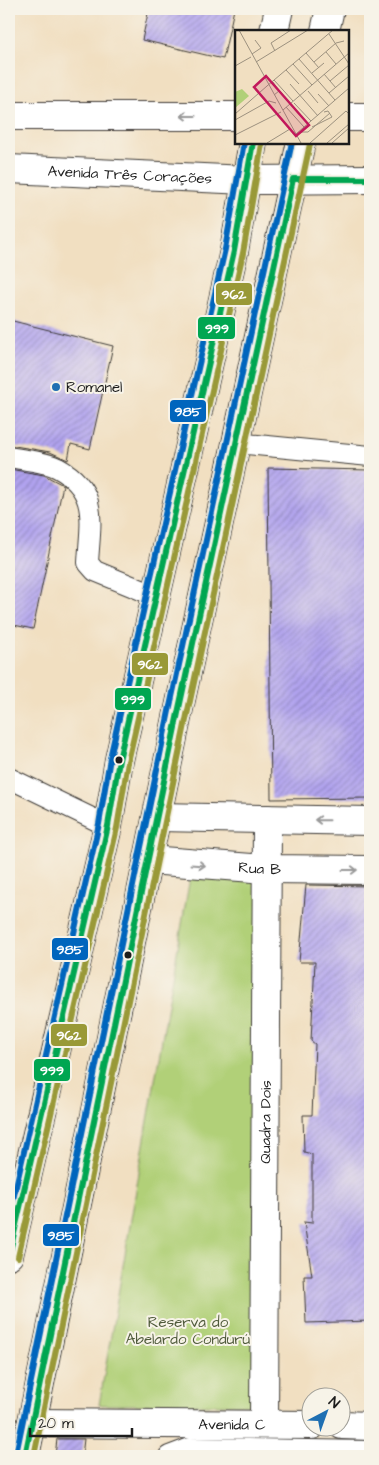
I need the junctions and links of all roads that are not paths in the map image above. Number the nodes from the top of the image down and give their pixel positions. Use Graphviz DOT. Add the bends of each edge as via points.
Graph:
graph roads {
  1 [pos="279,9"];
  2 [pos="330,9"];
  3 [pos="274,30"];
  4 [pos="324,30"];
  5 [pos="9,116"];
  6 [pos="235,116"];
  7 [pos="349,117"];
  8 [pos="370,117"];
  9 [pos="254,144"];
  10 [pos="301,144"];
  11 [pos="9,169"];
  12 [pos="370,179"];
  13 [pos="246,180"];
  14 [pos="293,180"];
  15 [pos="236,443"];
  16 [pos="370,456"];
  17 [pos="9,457"];
  18 [pos="156,596"];
  19 [pos="9,778"];
  20 [pos="158,816"];
  21 [pos="267,818"];
  22 [pos="370,821"];
  23 [pos="108,826"];
  24 [pos="149,860"];
  25 [pos="266,869"];
  26 [pos="370,870"];
  27 [pos="10,1247"];
  28 [pos="32,1423"];
  29 [pos="264,1424"];
  30 [pos="302,1425"];
  31 [pos="352,1425"];
  32 [pos="370,1426"];
  33 [pos="370,1452"];
  34 [pos="25,1456"];
  35 [pos="169,1456"];
  1 -- 3 [label="main road"];
  2 -- 4 [label="main road"];
  6 -- 5 [label="main road, one-way"];
  7 -- 8 [label="main road"];
  9 -- 13 [label="main road"];
  10 -- 14 [label="main road"];
  11 -- 13 [label="main road, Avenida Três Corações"];
  12 -- 14 [label="main road, Avenida Três Corações"];
  13 -- 14 [label="main road, Avenida Três Corações"];
  13 -- 18 [label="main road" via="234,251"];
  14 -- 15 [label="main road"];
  15 -- 16 [label="lane"];
  15 -- 20 [label="main road"];
  17 -- 18 [label="lane" via="57,468 84,488 90,513 88,563 95,571"];
  18 -- 23 [label="main road" via="119,760"];
  19 -- 23 [label="lane"];
  20 -- 21 [label="main road"];
  20 -- 24 [label="main road"];
  22 -- 21 [label="main road, one-way"];
  21 -- 25 [label="main road, Quadra Dois"];
  23 -- 27 [label="main road"];
  24 -- 25 [label="main road, Rua B, one-way"];
  24 -- 28 [label="main road"];
  25 -- 26 [label="main road, Rua B, one-way"];
  25 -- 29 [label="main road, Quadra Dois"];
  28 -- 29 [label="main road, Avenida C"];
  28 -- 34 [label="main road"];
  29 -- 30 [label="main road, Avenida C"];
  31 -- 32 [label="main road"];
  33 -- 35 [label="lane" via="190,1448"];
}
